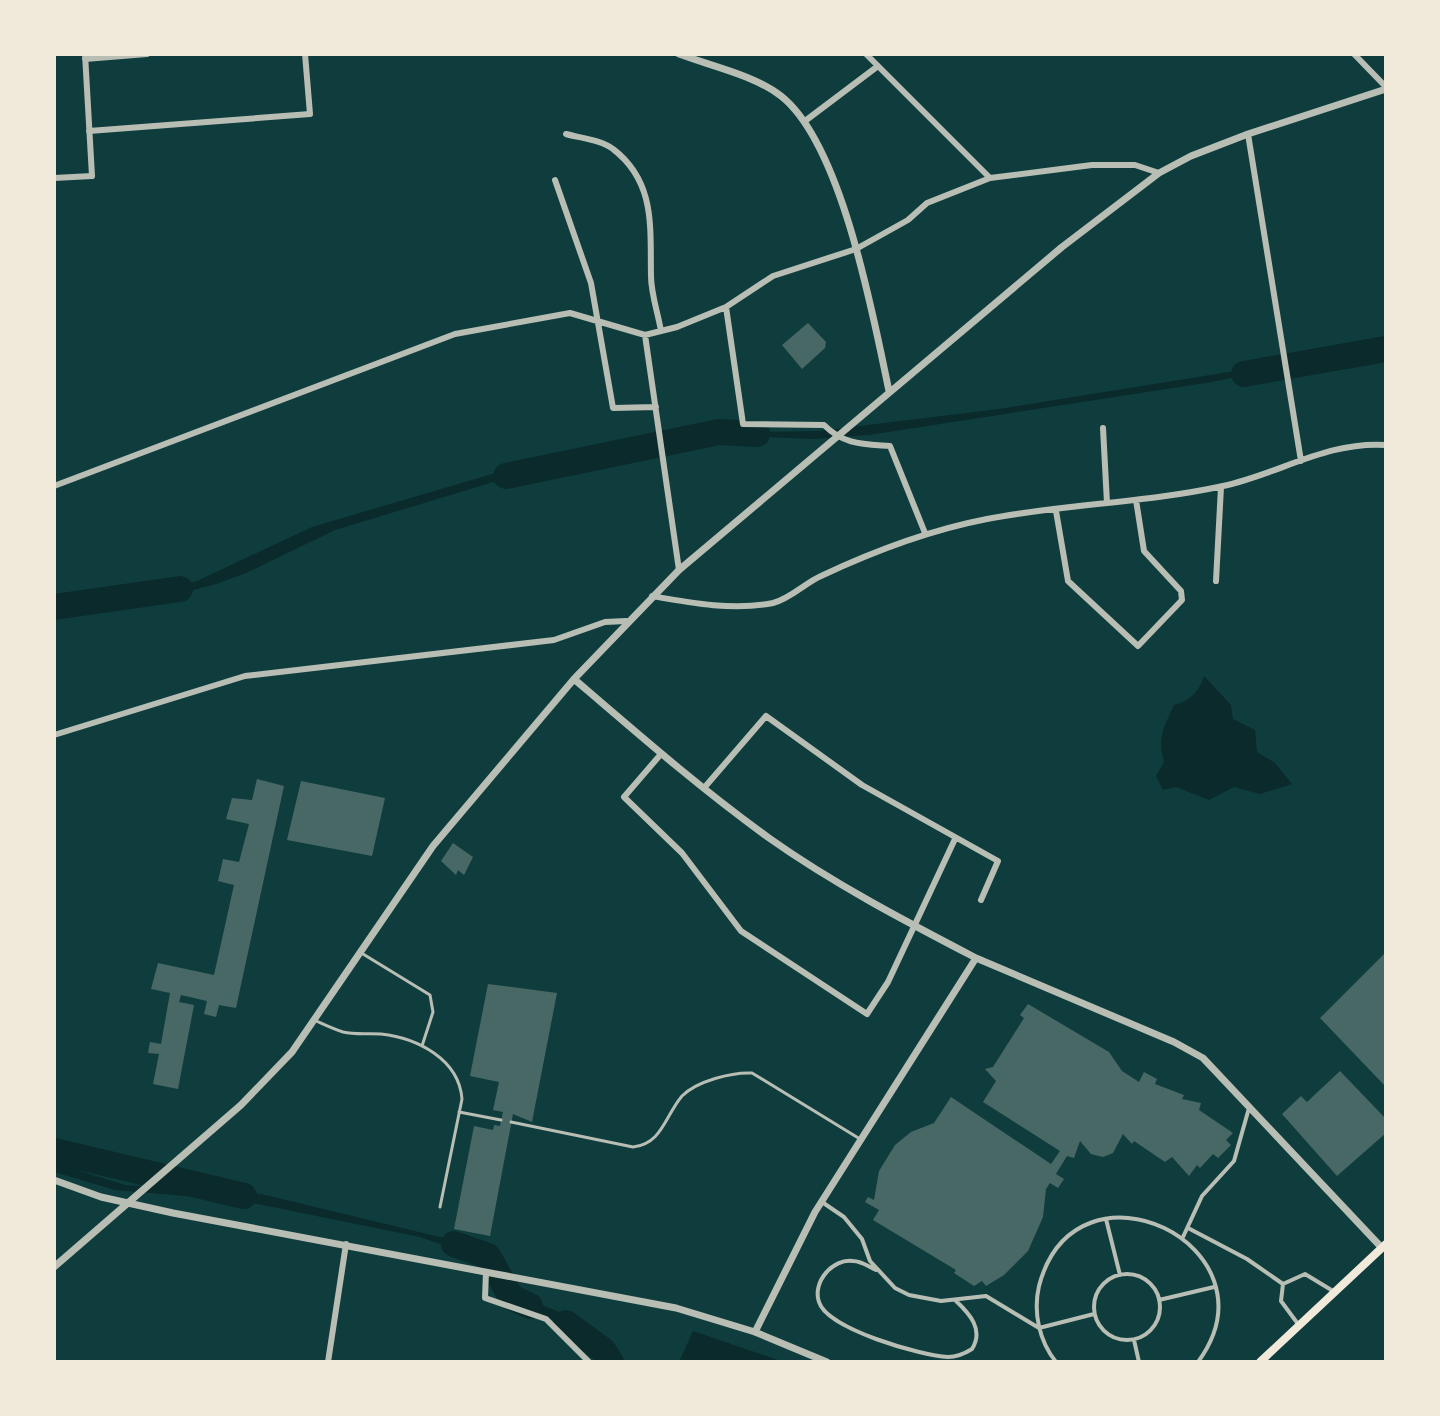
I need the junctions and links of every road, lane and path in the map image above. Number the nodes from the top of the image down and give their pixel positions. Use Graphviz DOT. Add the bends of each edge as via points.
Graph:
graph roads {
  1 [pos="147,54"];
  2 [pos="305,54"];
  3 [pos="679,54"];
  4 [pos="866,54"];
  5 [pos="1354,54"];
  6 [pos="85,56"];
  7 [pos="878,66"];
  8 [pos="1386,88"];
  9 [pos="805,121"];
  10 [pos="89,131"];
  11 [pos="566,134"];
  12 [pos="1248,134"];
  13 [pos="1159,173"];
  14 [pos="54,178"];
  15 [pos="990,178"];
  16 [pos="555,180"];
  17 [pos="856,249"];
  18 [pos="726,307"];
  19 [pos="597,320"];
  20 [pos="661,331"];
  21 [pos="645,335"];
  22 [pos="889,391"];
  23 [pos="656,407"];
  24 [pos="1103,428"];
  25 [pos="837,438"];
  26 [pos="1386,445"];
  27 [pos="1301,461"];
  28 [pos="54,486"];
  29 [pos="1221,487"];
  30 [pos="1136,500"];
  31 [pos="1107,503"];
  32 [pos="1056,511"];
  33 [pos="925,533"];
  34 [pos="679,570"];
  35 [pos="1216,581"];
  36 [pos="652,596"];
  37 [pos="626,621"];
  38 [pos="574,679"];
  39 [pos="54,735"];
  40 [pos="661,754"];
  41 [pos="704,788"];
  42 [pos="955,839"];
  43 [pos="981,900"];
  44 [pos="914,926"];
  45 [pos="360,952"];
  46 [pos="976,958"];
  47 [pos="314,1020"];
  48 [pos="422,1046"];
  49 [pos="1249,1106"];
  50 [pos="459,1112"];
  51 [pos="501,1120"];
  52 [pos="511,1122"];
  53 [pos="860,1139"];
  54 [pos="54,1180"];
  55 [pos="822,1202"];
  56 [pos="128,1203"];
  57 [pos="440,1207"];
  58 [pos="1106,1219"];
  59 [pos="1188,1228"];
  60 [pos="1183,1237"];
  61 [pos="346,1244"];
  62 [pos="1385,1248"];
  63 [pos="54,1267"];
  64 [pos="486,1272"];
  65 [pos="879,1272"];
  66 [pos="1120,1275"];
  67 [pos="1283,1284"];
  68 [pos="1214,1287"];
  69 [pos="1335,1292"];
  70 [pos="1159,1300"];
  71 [pos="956,1301"];
  72 [pos="1094,1314"];
  73 [pos="1299,1326"];
  74 [pos="1039,1328"];
  75 [pos="755,1332"];
  76 [pos="1134,1340"];
  77 [pos="328,1362"];
  78 [pos="589,1362"];
  79 [pos="827,1362"];
  80 [pos="1056,1362"];
  81 [pos="1139,1362"];
  82 [pos="1198,1362"];
  83 [pos="1260,1362"];
  1 -- 6 [label="street"];
  2 -- 10 [label="street" via="310,114"];
  3 -- 9 [label="street" via="779,95"];
  4 -- 7 [label="street"];
  5 -- 8 [label="street"];
  6 -- 10 [label="street"];
  7 -- 9 [label="street"];
  7 -- 15 [label="street"];
  8 -- 12 [label="street"];
  9 -- 17 [label="street"];
  10 -- 14 [label="street" via="92,176"];
  11 -- 20 [label="street" via="611,147 649,198 651,278"];
  12 -- 13 [label="street"];
  12 -- 27 [label="street"];
  13 -- 15 [label="street" via="1135,165 1092,165"];
  13 -- 22 [label="street"];
  15 -- 17 [label="street" via="927,203"];
  16 -- 19 [label="street" via="577,234"];
  17 -- 18 [label="street" via="773,276"];
  17 -- 22 [label="street"];
  18 -- 20 [label="street"];
  18 -- 25 [label="street" via="743,424 824,425"];
  19 -- 21 [label="street"];
  19 -- 23 [label="street" via="613,408"];
  19 -- 28 [label="street" via="570,313 455,334"];
  20 -- 21 [label="street"];
  21 -- 23 [label="street"];
  22 -- 25 [label="street"];
  23 -- 34 [label="street"];
  24 -- 31 [label="street"];
  25 -- 33 [label="street" via="890,446"];
  25 -- 34 [label="street"];
  26 -- 27 [label="street" via="1333,448"];
  27 -- 29 [label="street"];
  29 -- 30 [label="street"];
  29 -- 35 [label="street"];
  30 -- 31 [label="street"];
  30 -- 32 [label="street" via="1144,551 1181,591 1182,600 1138,646 1068,581"];
  31 -- 32 [label="street"];
  32 -- 33 [label="street" via="990,518"];
  33 -- 36 [label="street" via="819,576 777,602 694,603"];
  34 -- 36 [label="street"];
  36 -- 37 [label="street"];
  37 -- 38 [label="street"];
  37 -- 39 [label="street" via="605,622 554,640 245,676"];
  38 -- 40 [label="street"];
  38 -- 45 [label="street" via="433,846"];
  40 -- 41 [label="street"];
  40 -- 44 [label="street" via="624,797 682,853 741,931 867,1014"];
  41 -- 42 [label="street" via="766,716 862,785"];
  41 -- 44 [label="street" via="809,864"];
  42 -- 43 [label="street" via="998,861"];
  42 -- 44 [label="street"];
  44 -- 46 [label="street"];
  45 -- 47 [label="street"];
  45 -- 48 [label="lane" via="430,995 433,1012"];
  46 -- 49 [label="street" via="1174,1042 1203,1058"];
  46 -- 53 [label="street"];
  47 -- 48 [label="lane" via="345,1033 395,1036"];
  47 -- 56 [label="street" via="292,1052 241,1105"];
  48 -- 50 [label="lane" via="461,1086"];
  49 -- 59 [label="street" via="1234,1161 1202,1196"];
  49 -- 62 [label="street"];
  50 -- 51 [label="lane"];
  50 -- 57 [label="lane"];
  52 -- 53 [label="lane" via="645,1146 682,1096 739,1072 752,1073"];
  53 -- 55 [label="street"];
  54 -- 56 [label="street"];
  55 -- 65 [label="street" via="854,1228"];
  55 -- 75 [label="street"];
  56 -- 61 [label="street"];
  56 -- 63 [label="street"];
  58 -- 60 [label="street" via="1147,1219"];
  58 -- 66 [label="street"];
  58 -- 74 [label="street" via="1074,1234 1050,1260 1038,1293"];
  59 -- 60 [label="street"];
  59 -- 67 [label="street"];
  60 -- 68 [label="street" via="1203,1259"];
  61 -- 64 [label="street"];
  61 -- 77 [label="street"];
  62 -- 69 [label="main road"];
  64 -- 75 [label="street" via="676,1308"];
  64 -- 78 [label="street" via="485,1298 546,1319"];
  65 -- 71 [label="street" via="909,1295"];
  65 -- 71 [label="street" via="851,1260 835,1265 821,1282 819,1302 832,1318 862,1332 951,1357 972,1349 977,1336 975,1323"];
  66 -- 70 [label="street" via="1144,1279"];
  66 -- 72 [label="street" via="1096,1294"];
  67 -- 69 [label="street" via="1305,1274"];
  67 -- 73 [label="street" via="1283,1308"];
  68 -- 70 [label="street"];
  68 -- 82 [label="street" via="1214,1329"];
  69 -- 73 [label="main road"];
  70 -- 76 [label="street" via="1155,1325"];
  71 -- 74 [label="street" via="986,1296"];
  72 -- 74 [label="street"];
  72 -- 76 [label="street" via="1109,1335"];
  73 -- 83 [label="main road"];
  74 -- 80 [label="street"];
  75 -- 79 [label="street"];
  76 -- 81 [label="street"];
}
